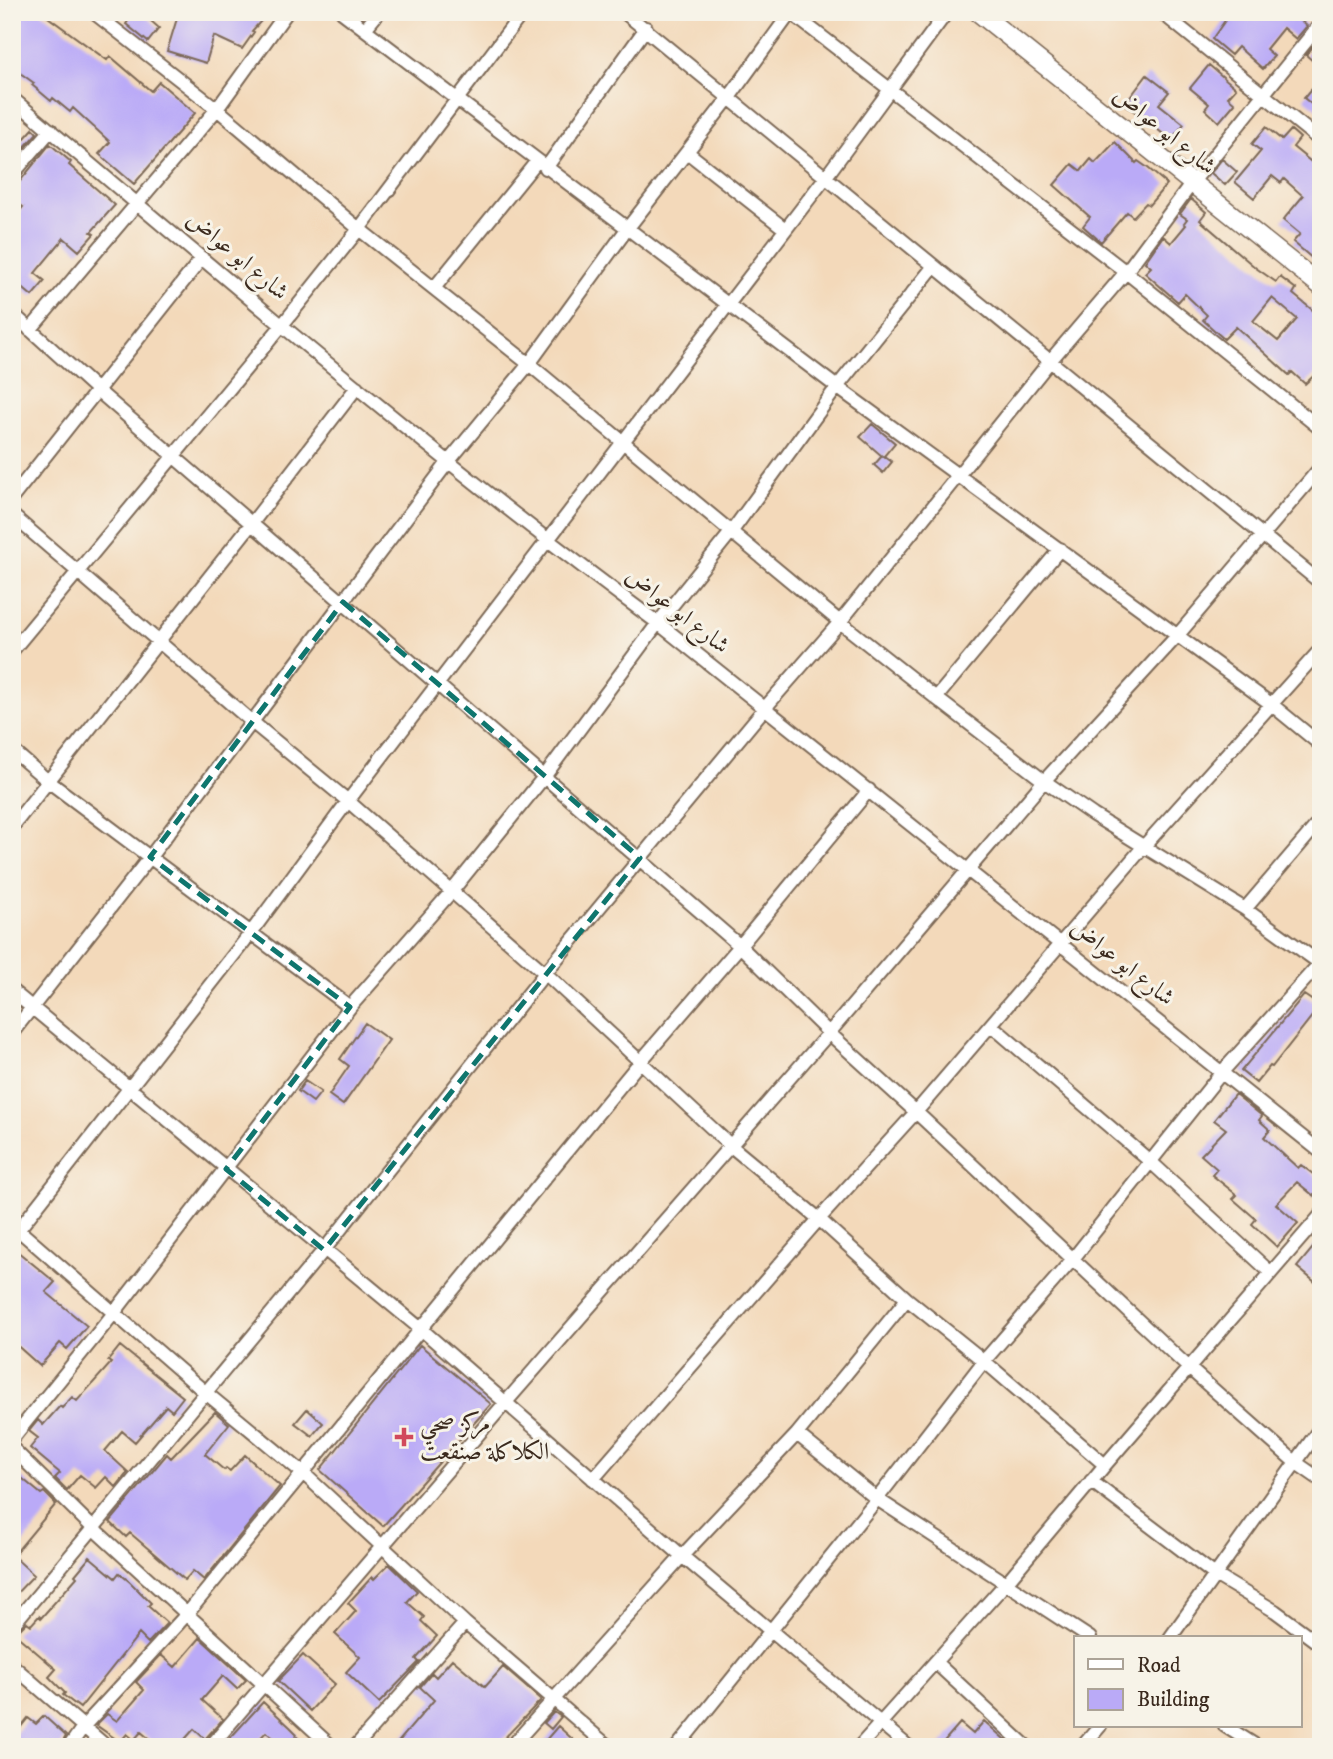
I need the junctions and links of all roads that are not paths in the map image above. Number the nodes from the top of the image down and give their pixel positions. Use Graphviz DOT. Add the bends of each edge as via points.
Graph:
graph roads {
  1 [pos="93,12"];
  2 [pos="287,12"];
  3 [pos="342,12"];
  4 [pos="379,12"];
  5 [pos="523,12"];
  6 [pos="624,12"];
  7 [pos="791,12"];
  8 [pos="947,12"];
  9 [pos="978,12"];
  10 [pos="1161,12"];
  11 [pos="1321,23"];
  12 [pos="646,28"];
  13 [pos="365,29"];
  14 [pos="891,88"];
  15 [pos="1264,95"];
  16 [pos="12,98"];
  17 [pos="456,99"];
  18 [pos="728,99"];
  19 [pos="217,109"];
  20 [pos="51,130"];
  21 [pos="1321,141"];
  22 [pos="687,152"];
  23 [pos="541,164"];
  24 [pos="12,175"];
  25 [pos="825,178"];
  26 [pos="1192,183"];
  27 [pos="137,203"];
  28 [pos="359,229"];
  29 [pos="627,229"];
  30 [pos="785,229"];
  31 [pos="202,258"];
  32 [pos="934,266"];
  33 [pos="1126,272"];
  34 [pos="1321,286"];
  35 [pos="435,287"];
  36 [pos="726,304"];
  37 [pos="12,313"];
  38 [pos="283,324"];
  39 [pos="30,330"];
  40 [pos="1050,361"];
  41 [pos="529,364"];
  42 [pos="357,387"];
  43 [pos="837,387"];
  44 [pos="97,390"];
  45 [pos="1321,429"];
  46 [pos="622,442"];
  47 [pos="173,455"];
  48 [pos="449,461"];
  49 [pos="1321,467"];
  50 [pos="958,475"];
  51 [pos="12,498"];
  52 [pos="12,515"];
  53 [pos="252,523"];
  54 [pos="732,531"];
  55 [pos="1263,535"];
  56 [pos="547,542"];
  57 [pos="1060,549"];
  58 [pos="77,573"];
  59 [pos="1321,583"];
  60 [pos="343,602"];
  61 [pos="840,622"];
  62 [pos="658,623"];
  63 [pos="1177,636"];
  64 [pos="157,642"];
  65 [pos="1321,649"];
  66 [pos="12,651"];
  67 [pos="438,686"];
  68 [pos="936,698"];
  69 [pos="1271,704"];
  70 [pos="764,709"];
  71 [pos="251,722"];
  72 [pos="1321,744"];
  73 [pos="12,750"];
  74 [pos="544,777"];
  75 [pos="48,781"];
  76 [pos="1044,781"];
  77 [pos="869,790"];
  78 [pos="348,801"];
  79 [pos="1321,820"];
  80 [pos="12,827"];
  81 [pos="1144,845"];
  82 [pos="150,857"];
  83 [pos="640,858"];
  84 [pos="967,871"];
  85 [pos="452,891"];
  86 [pos="1245,909"];
  87 [pos="250,934"];
  88 [pos="1060,943"];
  89 [pos="740,946"];
  90 [pos="1320,963"];
  91 [pos="545,973"];
  92 [pos="12,990"];
  93 [pos="32,1007"];
  94 [pos="350,1007"];
  95 [pos="991,1025"];
  96 [pos="12,1033"];
  97 [pos="829,1033"];
  98 [pos="640,1062"];
  99 [pos="1222,1072"];
  100 [pos="130,1088"];
  101 [pos="916,1112"];
  102 [pos="731,1146"];
  103 [pos="1321,1152"];
  104 [pos="1152,1163"];
  105 [pos="226,1169"];
  106 [pos="1321,1215"];
  107 [pos="819,1219"];
  108 [pos="14,1231"];
  109 [pos="324,1250"];
  110 [pos="1072,1261"];
  111 [pos="1271,1273"];
  112 [pos="907,1299"];
  113 [pos="114,1313"];
  114 [pos="421,1329"];
  115 [pos="984,1361"];
  116 [pos="1189,1368"];
  117 [pos="206,1393"];
  118 [pos="506,1402"];
  119 [pos="1321,1427"];
  120 [pos="797,1434"];
  121 [pos="12,1439"];
  122 [pos="12,1448"];
  123 [pos="1295,1462"];
  124 [pos="1104,1465"];
  125 [pos="303,1472"];
  126 [pos="593,1479"];
  127 [pos="1321,1480"];
  128 [pos="1091,1481"];
  129 [pos="877,1499"];
  130 [pos="94,1529"];
  131 [pos="382,1547"];
  132 [pos="682,1556"];
  133 [pos="1215,1575"];
  134 [pos="1006,1583"];
  135 [pos="187,1614"];
  136 [pos="466,1623"];
  137 [pos="12,1626"];
  138 [pos="770,1631"];
  139 [pos="1087,1636"];
  140 [pos="1171,1636"];
  141 [pos="1321,1645"];
  142 [pos="934,1662"];
  143 [pos="12,1665"];
  144 [pos="264,1685"];
  145 [pos="555,1701"];
  146 [pos="880,1722"];
  147 [pos="83,1727"];
  148 [pos="1098,1728"];
  149 [pos="1228,1728"];
  150 [pos="69,1747"];
  151 [pos="107,1747"];
  152 [pos="210,1747"];
  153 [pos="332,1747"];
  154 [pos="355,1747"];
  155 [pos="511,1747"];
  156 [pos="609,1747"];
  157 [pos="677,1747"];
  158 [pos="859,1747"];
  159 [pos="909,1747"];
  160 [pos="1027,1747"];
  161 [pos="1082,1747"];
  162 [pos="1258,1747"];
  1 -- 19 [label="street"];
  2 -- 19 [label="street"];
  3 -- 13 [label="street"];
  4 -- 13 [label="street"];
  5 -- 17 [label="street"];
  6 -- 12 [label="street"];
  7 -- 14 [label="street"];
  7 -- 18 [label="street"];
  8 -- 14 [label="street"];
  9 -- 26 [label="street, شارع ابو عواض"];
  10 -- 15 [label="street"];
  11 -- 15 [label="street"];
  12 -- 18 [label="street"];
  12 -- 23 [label="street"];
  13 -- 17 [label="street"];
  14 -- 25 [label="street"];
  14 -- 33 [label="street"];
  15 -- 21 [label="street"];
  15 -- 26 [label="street"];
  16 -- 20 [label="street, شارع ابو عواض"];
  17 -- 23 [label="street"];
  17 -- 28 [label="street"];
  18 -- 22 [label="street"];
  18 -- 25 [label="street"];
  19 -- 27 [label="street"];
  19 -- 28 [label="street"];
  20 -- 24 [label="street"];
  20 -- 27 [label="street, شارع ابو عواض"];
  22 -- 29 [label="street"];
  22 -- 30 [label="street"];
  23 -- 29 [label="street"];
  23 -- 35 [label="street"];
  25 -- 30 [label="street"];
  25 -- 32 [label="street"];
  26 -- 33 [label="street"];
  26 -- 34 [label="street, شارع ابو عواض"];
  27 -- 31 [label="street, شارع ابو عواض"];
  27 -- 39 [label="street"];
  28 -- 35 [label="street"];
  28 -- 38 [label="street"];
  29 -- 36 [label="street"];
  29 -- 41 [label="street"];
  30 -- 36 [label="street"];
  31 -- 38 [label="street, شارع ابو عواض"];
  31 -- 44 [label="street"];
  32 -- 40 [label="street"];
  32 -- 43 [label="street"];
  33 -- 40 [label="street"];
  33 -- 45 [label="street"];
  35 -- 41 [label="street"];
  36 -- 43 [label="street"];
  36 -- 46 [label="street"];
  37 -- 39 [label="street"];
  38 -- 42 [label="street, شارع ابو عواض"];
  38 -- 47 [label="street"];
  39 -- 44 [label="street"];
  40 -- 50 [label="street"];
  40 -- 55 [label="street"];
  41 -- 46 [label="street"];
  41 -- 48 [label="street"];
  42 -- 48 [label="street, شارع ابو عواض"];
  42 -- 53 [label="street"];
  43 -- 50 [label="street"];
  43 -- 54 [label="street"];
  44 -- 47 [label="street"];
  44 -- 51 [label="street"];
  46 -- 54 [label="street"];
  46 -- 56 [label="street"];
  47 -- 53 [label="street"];
  47 -- 58 [label="street"];
  48 -- 56 [label="street, شارع ابو عواض"];
  48 -- 60 [label="street"];
  49 -- 55 [label="street"];
  50 -- 57 [label="street"];
  50 -- 61 [label="street"];
  52 -- 58 [label="street"];
  53 -- 60 [label="street"];
  53 -- 64 [label="street"];
  54 -- 61 [label="street"];
  54 -- 62 [label="street"];
  55 -- 59 [label="street"];
  55 -- 63 [label="street"];
  56 -- 62 [label="street, شارع ابو عواض"];
  56 -- 67 [label="street"];
  57 -- 63 [label="street"];
  57 -- 68 [label="street"];
  58 -- 64 [label="street"];
  58 -- 66 [label="street"];
  60 -- 67 [label="street"];
  60 -- 71 [label="street"];
  61 -- 68 [label="street"];
  61 -- 70 [label="street"];
  62 -- 70 [label="street, شارع ابو عواض"];
  62 -- 74 [label="street"];
  63 -- 69 [label="street"];
  63 -- 76 [label="street"];
  64 -- 71 [label="street"];
  64 -- 75 [label="street"];
  65 -- 69 [label="street"];
  67 -- 74 [label="street"];
  67 -- 78 [label="street"];
  68 -- 76 [label="street"];
  69 -- 72 [label="street"];
  69 -- 81 [label="street"];
  70 -- 77 [label="street, شارع ابو عواض"];
  70 -- 83 [label="street"];
  71 -- 78 [label="street"];
  71 -- 82 [label="street"];
  73 -- 75 [label="street"];
  74 -- 83 [label="street"];
  74 -- 85 [label="street"];
  75 -- 80 [label="street"];
  75 -- 82 [label="street"];
  76 -- 81 [label="street"];
  76 -- 84 [label="street"];
  77 -- 84 [label="street, شارع ابو عواض"];
  77 -- 89 [label="street"];
  78 -- 85 [label="street"];
  78 -- 87 [label="street"];
  79 -- 86 [label="street"];
  81 -- 86 [label="street"];
  81 -- 88 [label="street"];
  82 -- 87 [label="street"];
  82 -- 93 [label="street"];
  83 -- 89 [label="street"];
  83 -- 91 [label="street"];
  84 -- 88 [label="street, شارع ابو عواض"];
  84 -- 97 [label="street"];
  85 -- 91 [label="street"];
  85 -- 94 [label="street"];
  86 -- 90 [label="street"];
  87 -- 94 [label="street"];
  87 -- 100 [label="street"];
  88 -- 95 [label="street"];
  88 -- 99 [label="street, شارع ابو عواض"];
  89 -- 97 [label="street"];
  89 -- 98 [label="street"];
  90 -- 99 [label="street"];
  91 -- 98 [label="street"];
  91 -- 109 [label="street"];
  92 -- 93 [label="street"];
  93 -- 96 [label="street"];
  93 -- 100 [label="street"];
  94 -- 105 [label="street"];
  95 -- 101 [label="street"];
  95 -- 104 [label="street"];
  97 -- 101 [label="street"];
  97 -- 102 [label="street"];
  98 -- 102 [label="street"];
  98 -- 114 [label="street"];
  99 -- 103 [label="street, شارع ابو عواض"];
  99 -- 104 [label="street"];
  100 -- 105 [label="street"];
  100 -- 108 [label="street"];
  101 -- 107 [label="street"];
  101 -- 110 [label="street"];
  102 -- 107 [label="street"];
  102 -- 118 [label="street"];
  104 -- 110 [label="street"];
  104 -- 111 [label="street"];
  105 -- 109 [label="street"];
  105 -- 113 [label="street"];
  106 -- 111 [label="street"];
  107 -- 112 [label="street"];
  107 -- 126 [label="street"];
  108 -- 113 [label="street"];
  109 -- 114 [label="street"];
  109 -- 117 [label="street"];
  110 -- 115 [label="street"];
  110 -- 116 [label="street"];
  111 -- 116 [label="street"];
  112 -- 115 [label="street"];
  112 -- 120 [label="street"];
  113 -- 117 [label="street"];
  113 -- 121 [label="street"];
  114 -- 118 [label="street"];
  114 -- 125 [label="street"];
  115 -- 124 [label="street"];
  115 -- 129 [label="street"];
  116 -- 123 [label="street"];
  116 -- 124 [label="street"];
  117 -- 125 [label="street"];
  117 -- 130 [label="street"];
  118 -- 126 [label="street"];
  118 -- 131 [label="street"];
  119 -- 123 [label="street"];
  120 -- 129 [label="street"];
  120 -- 132 [label="street"];
  122 -- 130 [label="street"];
  123 -- 127 [label="street"];
  123 -- 133 [label="street"];
  124 -- 128 [label="street"];
  125 -- 131 [label="street"];
  125 -- 135 [label="street"];
  126 -- 132 [label="street"];
  128 -- 133 [label="street"];
  128 -- 134 [label="street"];
  129 -- 134 [label="street"];
  129 -- 138 [label="street"];
  130 -- 135 [label="street"];
  130 -- 137 [label="street"];
  131 -- 136 [label="street"];
  131 -- 144 [label="street"];
  132 -- 138 [label="street"];
  132 -- 145 [label="street"];
  133 -- 140 [label="street"];
  133 -- 141 [label="street" via="1276,1611"];
  134 -- 139 [label="street"];
  134 -- 142 [label="street"];
  135 -- 144 [label="street"];
  135 -- 147 [label="street"];
  136 -- 145 [label="street"];
  136 -- 154 [label="street"];
  138 -- 146 [label="street"];
  138 -- 157 [label="street"];
  142 -- 146 [label="street"];
  142 -- 160 [label="street"];
  143 -- 147 [label="street"];
  144 -- 152 [label="street"];
  144 -- 153 [label="street"];
  145 -- 155 [label="street"];
  145 -- 156 [label="street"];
  146 -- 158 [label="street"];
  146 -- 159 [label="street"];
  147 -- 150 [label="street"];
  147 -- 151 [label="street"];
  148 -- 161 [label="street"];
  149 -- 162 [label="street"];
}
